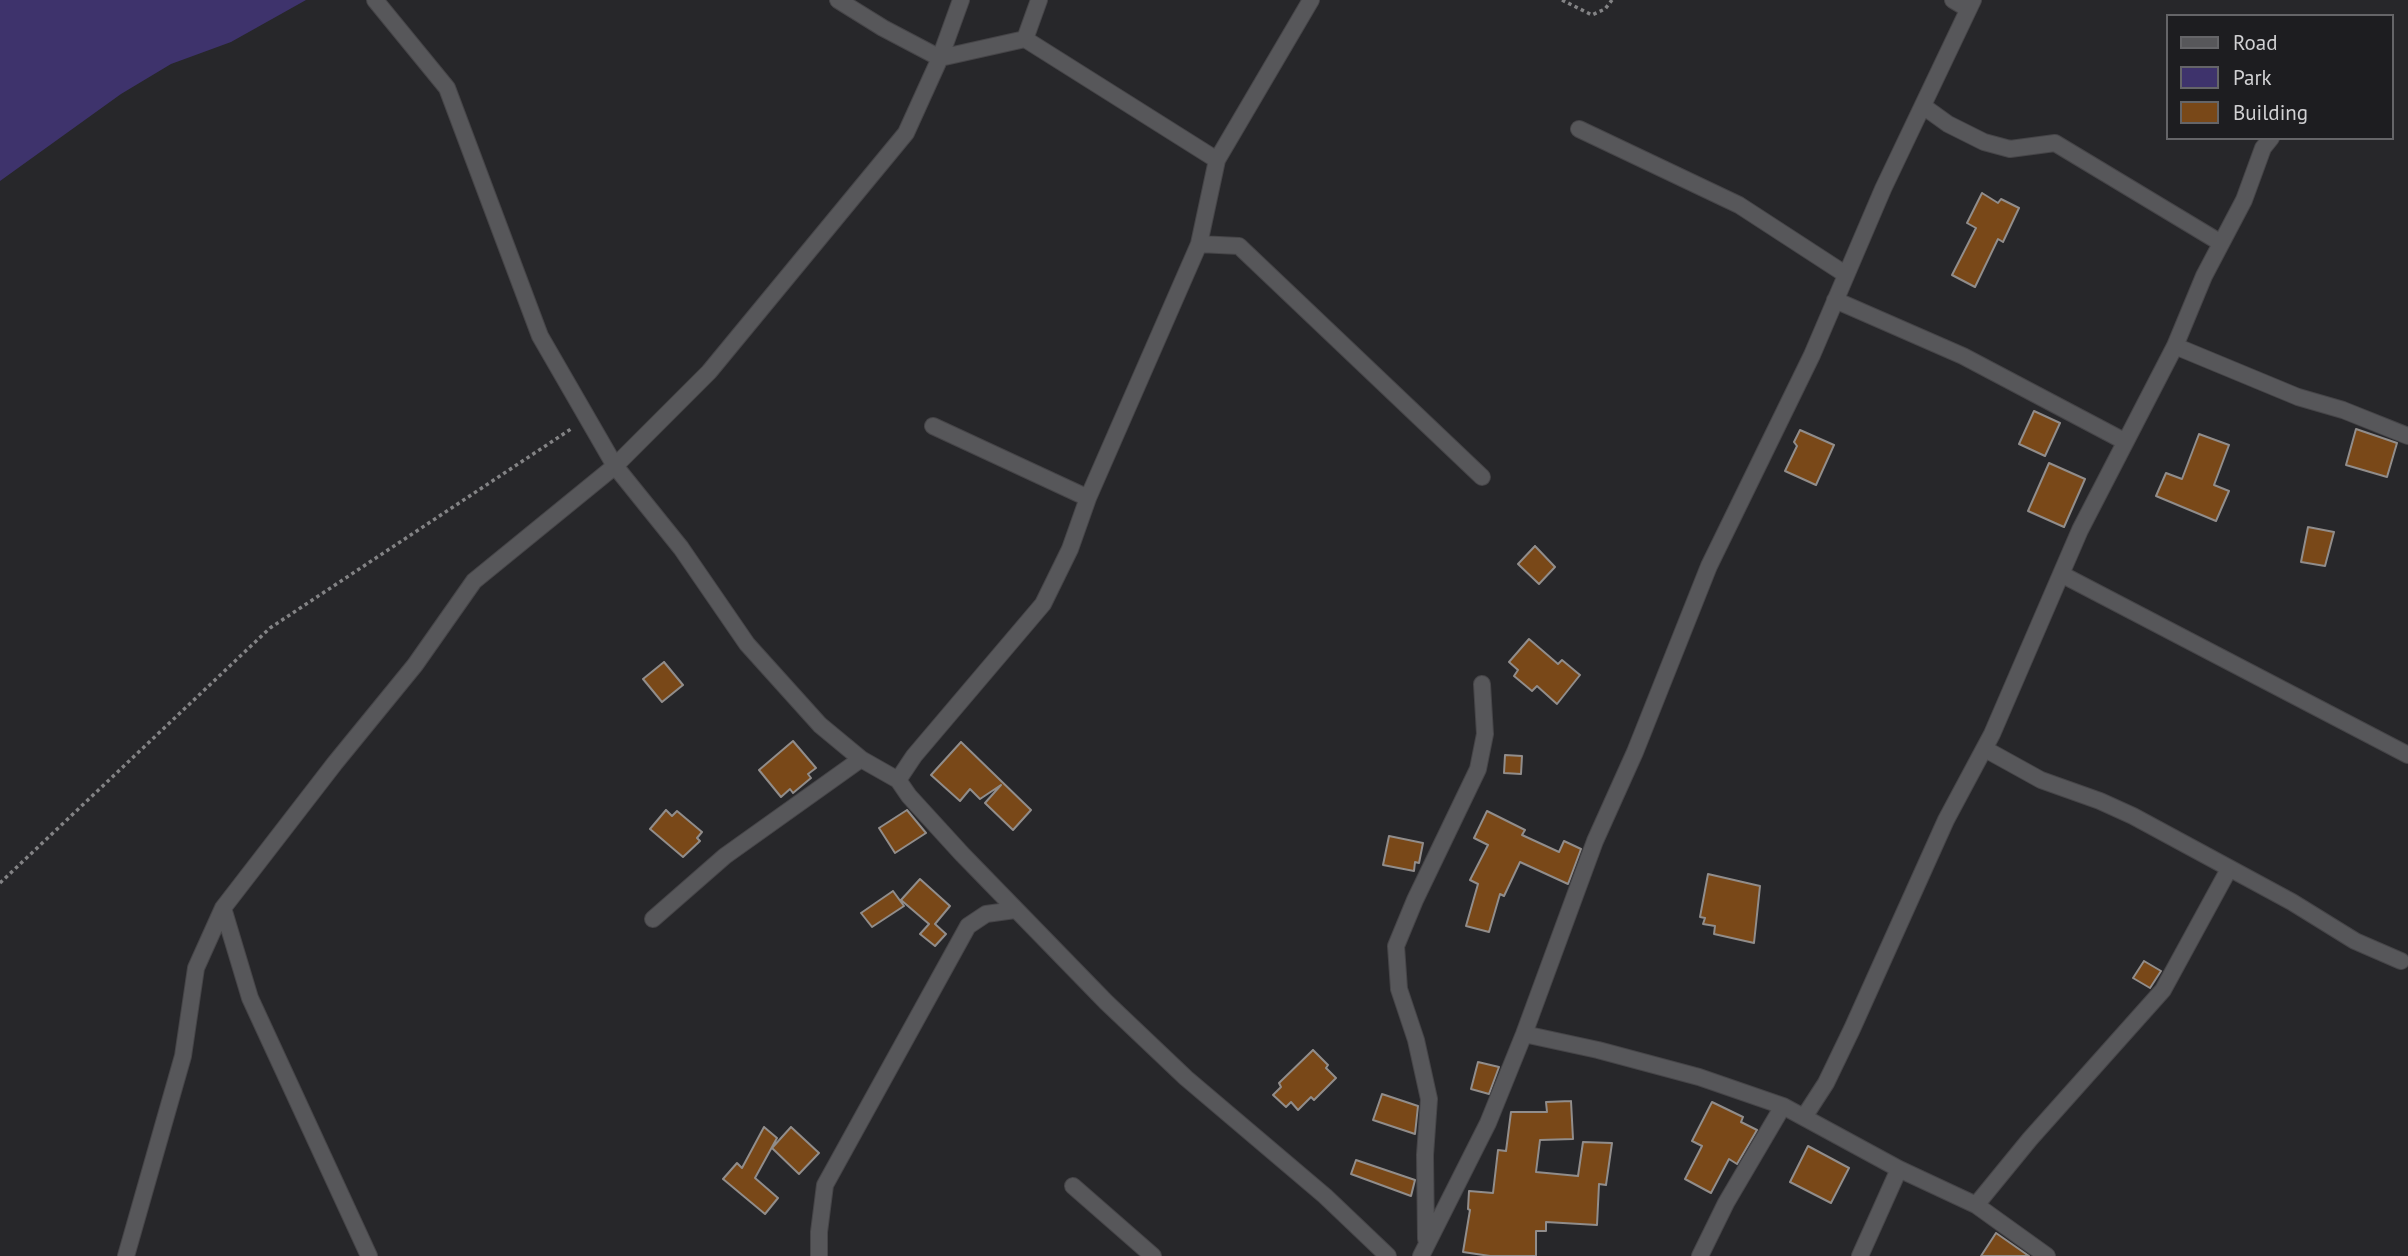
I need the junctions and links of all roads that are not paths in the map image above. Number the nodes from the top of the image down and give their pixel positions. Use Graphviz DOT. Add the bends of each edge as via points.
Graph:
graph roads {
  1 [pos="375,0"];
  2 [pos="838,0"];
  3 [pos="961,0"];
  4 [pos="1039,0"];
  5 [pos="1311,0"];
  6 [pos="1953,0"];
  7 [pos="1970,5"];
  8 [pos="1025,39"];
  9 [pos="940,58"];
  10 [pos="1923,106"];
  11 [pos="1579,129"];
  12 [pos="2269,140"];
  13 [pos="1217,160"];
  14 [pos="2221,243"];
  15 [pos="1199,244"];
  16 [pos="1845,274"];
  17 [pos="1835,300"];
  18 [pos="2175,346"];
  19 [pos="933,426"];
  20 [pos="2408,436"];
  21 [pos="2124,441"];
  22 [pos="615,466"];
  23 [pos="1482,477"];
  24 [pos="1088,498"];
  25 [pos="2061,574"];
  26 [pos="1482,684"];
  27 [pos="1985,749"];
  28 [pos="2408,755"];
  29 [pos="861,759"];
  30 [pos="898,780"];
  31 [pos="2228,869"];
  32 [pos="223,908"];
  33 [pos="1015,910"];
  34 [pos="653,919"];
  35 [pos="2401,961"];
  36 [pos="1524,1034"];
  37 [pos="1783,1107"];
  38 [pos="1804,1117"];
  39 [pos="1899,1169"];
  40 [pos="1073,1186"];
  41 [pos="1976,1205"];
  42 [pos="1423,1249"];
  43 [pos="126,1256"];
  44 [pos="369,1256"];
  45 [pos="819,1256"];
  46 [pos="1153,1256"];
  47 [pos="1388,1256"];
  48 [pos="1700,1256"];
  49 [pos="1860,1256"];
  50 [pos="2047,1256"];
  1 -- 22 [label="street" via="447,88 540,336"];
  2 -- 9 [label="street"];
  3 -- 9 [label="street"];
  4 -- 8 [label="street"];
  5 -- 13 [label="street"];
  6 -- 7 [label="street"];
  7 -- 10 [label="street"];
  8 -- 9 [label="street"];
  8 -- 13 [label="street"];
  9 -- 22 [label="street" via="905,133 709,372"];
  10 -- 14 [label="street" via="1984,142 2010,149 2054,143"];
  10 -- 16 [label="street"];
  11 -- 16 [label="street" via="1739,205"];
  12 -- 14 [label="street"];
  13 -- 15 [label="street"];
  14 -- 18 [label="street"];
  15 -- 23 [label="street" via="1239,246"];
  15 -- 24 [label="street"];
  16 -- 17 [label="street"];
  17 -- 21 [label="street" via="1963,356"];
  17 -- 36 [label="street" via="1709,566 1595,841"];
  18 -- 20 [label="street"];
  18 -- 21 [label="street"];
  19 -- 24 [label="street"];
  21 -- 25 [label="street"];
  22 -- 29 [label="street" via="681,548 747,644 820,725"];
  22 -- 32 [label="street" via="474,580 415,665"];
  24 -- 30 [label="street" via="1043,604"];
  25 -- 27 [label="street"];
  25 -- 28 [label="street"];
  26 -- 42 [label="street" via="1485,734 1478,769 1396,946 1399,989 1429,1100"];
  27 -- 31 [label="street" via="2041,780 2133,816"];
  27 -- 38 [label="street" via="1946,820 1826,1083"];
  29 -- 30 [label="street"];
  29 -- 34 [label="street" via="725,856"];
  30 -- 33 [label="street"];
  31 -- 35 [label="street"];
  31 -- 41 [label="street" via="2163,990"];
  32 -- 43 [label="street" via="197,968 183,1056"];
  32 -- 44 [label="street" via="250,998"];
  33 -- 45 [label="street" via="986,914 968,926 825,1185"];
  33 -- 47 [label="street" via="1186,1078"];
  36 -- 37 [label="street" via="1699,1077"];
  36 -- 42 [label="street" via="1488,1123"];
  37 -- 38 [label="street"];
  37 -- 48 [label="street"];
  38 -- 39 [label="street"];
  39 -- 41 [label="street"];
  39 -- 49 [label="street"];
  40 -- 46 [label="street"];
  41 -- 50 [label="street"];
}
